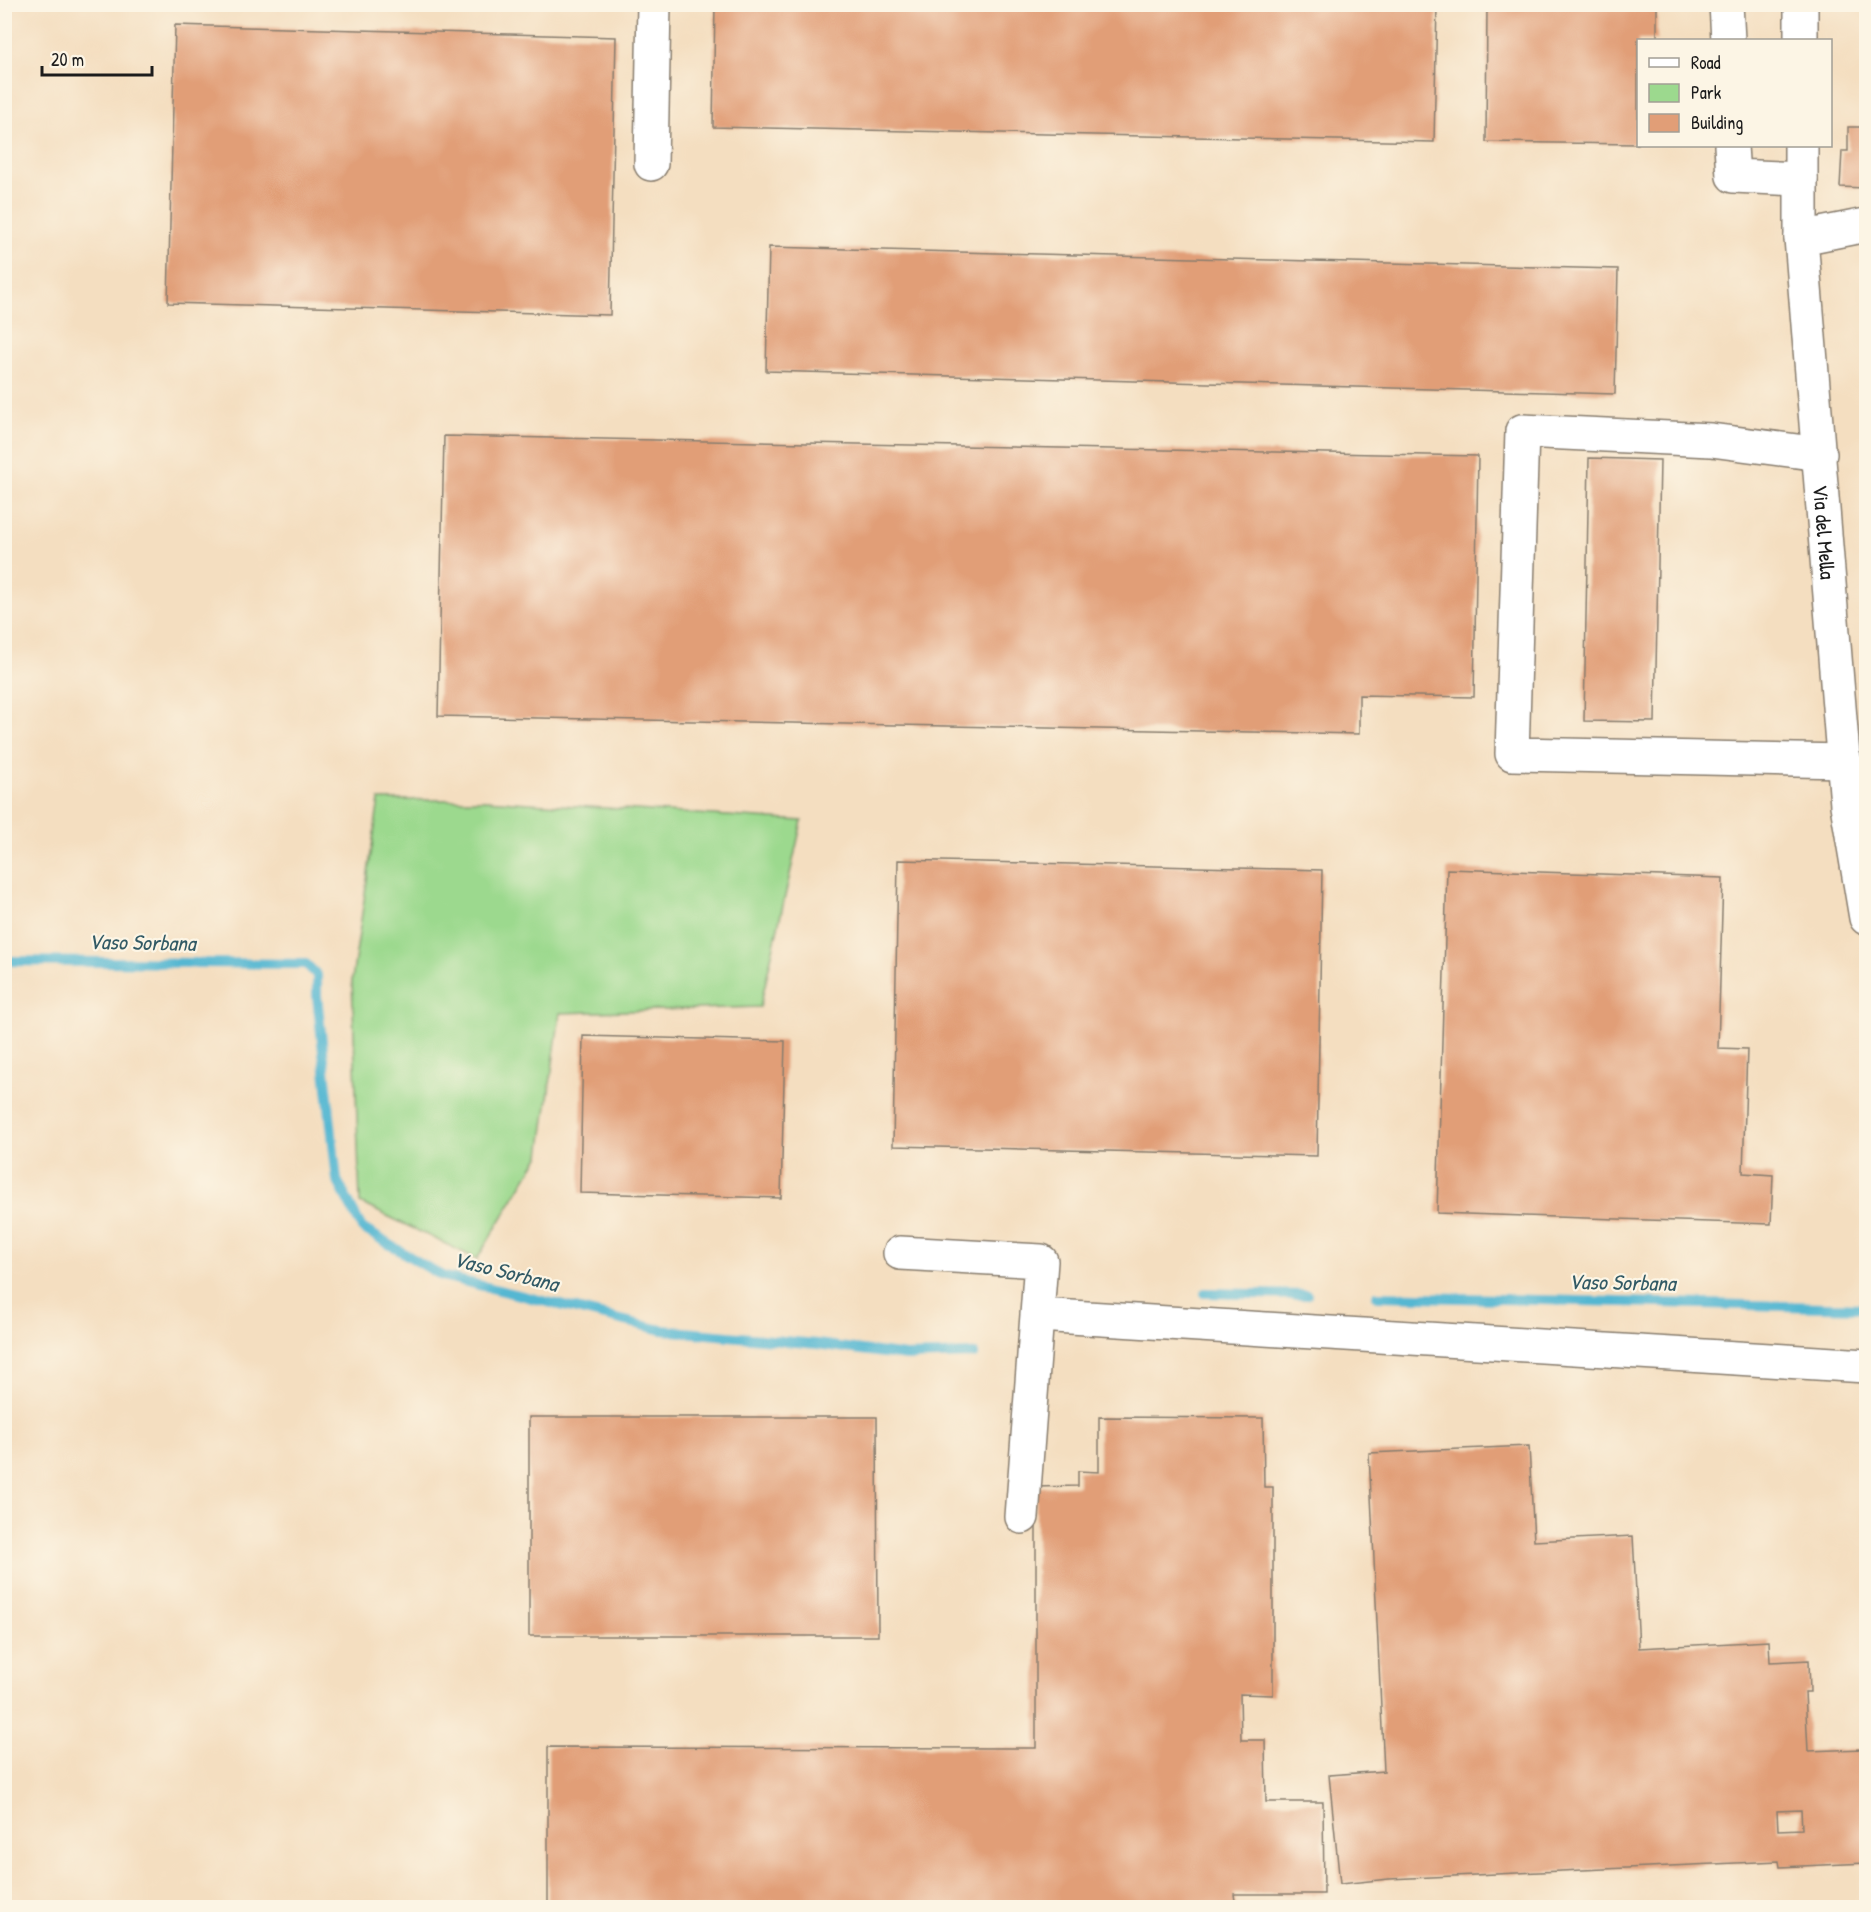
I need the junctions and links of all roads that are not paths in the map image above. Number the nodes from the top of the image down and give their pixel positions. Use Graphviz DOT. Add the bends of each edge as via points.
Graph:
graph roads {
  1 [pos="654,4"];
  2 [pos="1726,4"];
  3 [pos="1802,4"];
  4 [pos="1728,39"];
  5 [pos="1801,39"];
  6 [pos="1731,147"];
  7 [pos="1801,147"];
  8 [pos="651,164"];
  9 [pos="1801,179"];
  10 [pos="1866,225"];
  11 [pos="1801,238"];
  12 [pos="1820,454"];
  13 [pos="1845,761"];
  14 [pos="1866,918"];
  15 [pos="900,1253"];
  16 [pos="1038,1315"];
  17 [pos="1866,1366"];
  18 [pos="1022,1517"];
  1 -- 8 [label="street"];
  2 -- 4 [label="street"];
  3 -- 5 [label="street"];
  6 -- 9 [label="street" via="1732,176"];
  7 -- 9 [label="street, Via del Mella"];
  9 -- 11 [label="street, Via del Mella"];
  10 -- 11 [label="street"];
  11 -- 12 [label="street, Via del Mella"];
  12 -- 13 [label="street, Via del Mella"];
  12 -- 13 [label="street" via="1711,440 1521,431 1512,754"];
  13 -- 14 [label="street, Via del Mella" via="1847,806"];
  15 -- 16 [label="street" via="1041,1261"];
  16 -- 17 [label="street"];
  16 -- 18 [label="street"];
}
